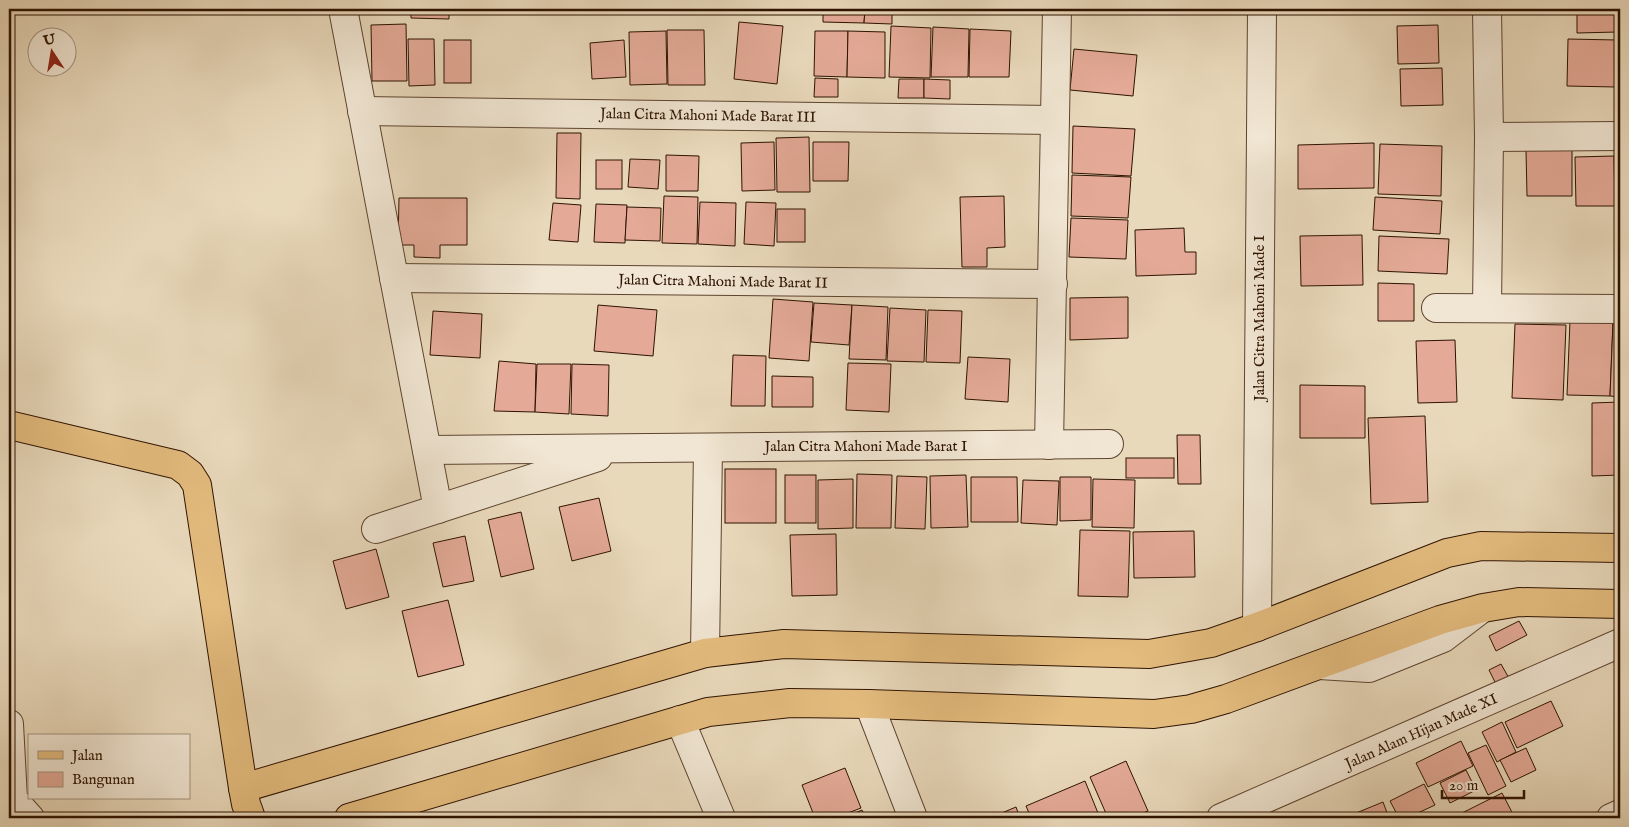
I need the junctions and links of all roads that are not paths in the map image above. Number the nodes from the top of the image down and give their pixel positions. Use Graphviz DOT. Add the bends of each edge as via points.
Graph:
graph roads {
  1 [pos="343,9"];
  2 [pos="1057,9"];
  3 [pos="1262,9"];
  4 [pos="1487,9"];
  5 [pos="362,110"];
  6 [pos="1054,120"];
  7 [pos="1620,136"];
  8 [pos="1489,138"];
  9 [pos="394,278"];
  10 [pos="1053,284"];
  11 [pos="1436,308"];
  12 [pos="1486,308"];
  13 [pos="1620,309"];
  14 [pos="9,425"];
  15 [pos="1109,444"];
  16 [pos="1049,445"];
  17 [pos="624,448"];
  18 [pos="708,448"];
  19 [pos="427,450"];
  20 [pos="438,509"];
  21 [pos="376,529"];
  22 [pos="1620,548"];
  23 [pos="1620,604"];
  24 [pos="1257,627"];
  25 [pos="1620,643"];
  26 [pos="704,653"];
  27 [pos="869,704"];
  28 [pos="680,720"];
  29 [pos="9,724"];
  30 [pos="243,788"];
  31 [pos="17,806"];
  32 [pos="1620,814"];
  33 [pos="251,818"];
  34 [pos="349,818"];
  35 [pos="721,818"];
  36 [pos="913,818"];
  37 [pos="1221,818"];
  38 [pos="1611,818"];
  1 -- 5 [label="street"];
  2 -- 6 [label="street"];
  3 -- 24 [label="street, Jalan Citra Mahoni Made I"];
  4 -- 8 [label="street"];
  5 -- 6 [label="street, Jalan Citra Mahoni Made Barat III"];
  5 -- 9 [label="street"];
  6 -- 10 [label="street"];
  7 -- 8 [label="street"];
  8 -- 12 [label="street"];
  9 -- 10 [label="street, Jalan Citra Mahoni Made Barat II"];
  9 -- 19 [label="street"];
  10 -- 16 [label="street"];
  11 -- 12 [label="street"];
  12 -- 13 [label="street"];
  14 -- 30 [label="main road" via="178,466 190,474 196,485"];
  15 -- 16 [label="street, Jalan Citra Mahoni Made Barat I"];
  16 -- 18 [label="street, Jalan Citra Mahoni Made Barat I"];
  17 -- 18 [label="street, Jalan Citra Mahoni Made Barat I"];
  17 -- 19 [label="street, Jalan Citra Mahoni Made Barat I"];
  17 -- 20 [label="street, Jalan Citra Mahoni Made Barat I"];
  18 -- 26 [label="street"];
  19 -- 20 [label="street"];
  20 -- 21 [label="street, Jalan Citra Mahoni Made Barat I"];
  22 -- 24 [label="main road" via="1481,546 1447,553"];
  23 -- 27 [label="main road" via="1519,602 1482,608 1440,620 1226,699 1154,714"];
  24 -- 26 [label="main road" via="1211,642 1149,654 784,644"];
  25 -- 37 [label="street, Jalan Alam Hijau Made XI"];
  26 -- 30 [label="main road"];
  27 -- 28 [label="main road" via="790,703 708,712"];
  27 -- 36 [label="street"];
  28 -- 34 [label="main road"];
  28 -- 35 [label="street"];
  29 -- 31 [label="street"];
  30 -- 33 [label="main road"];
  32 -- 38 [label="street"];
}
